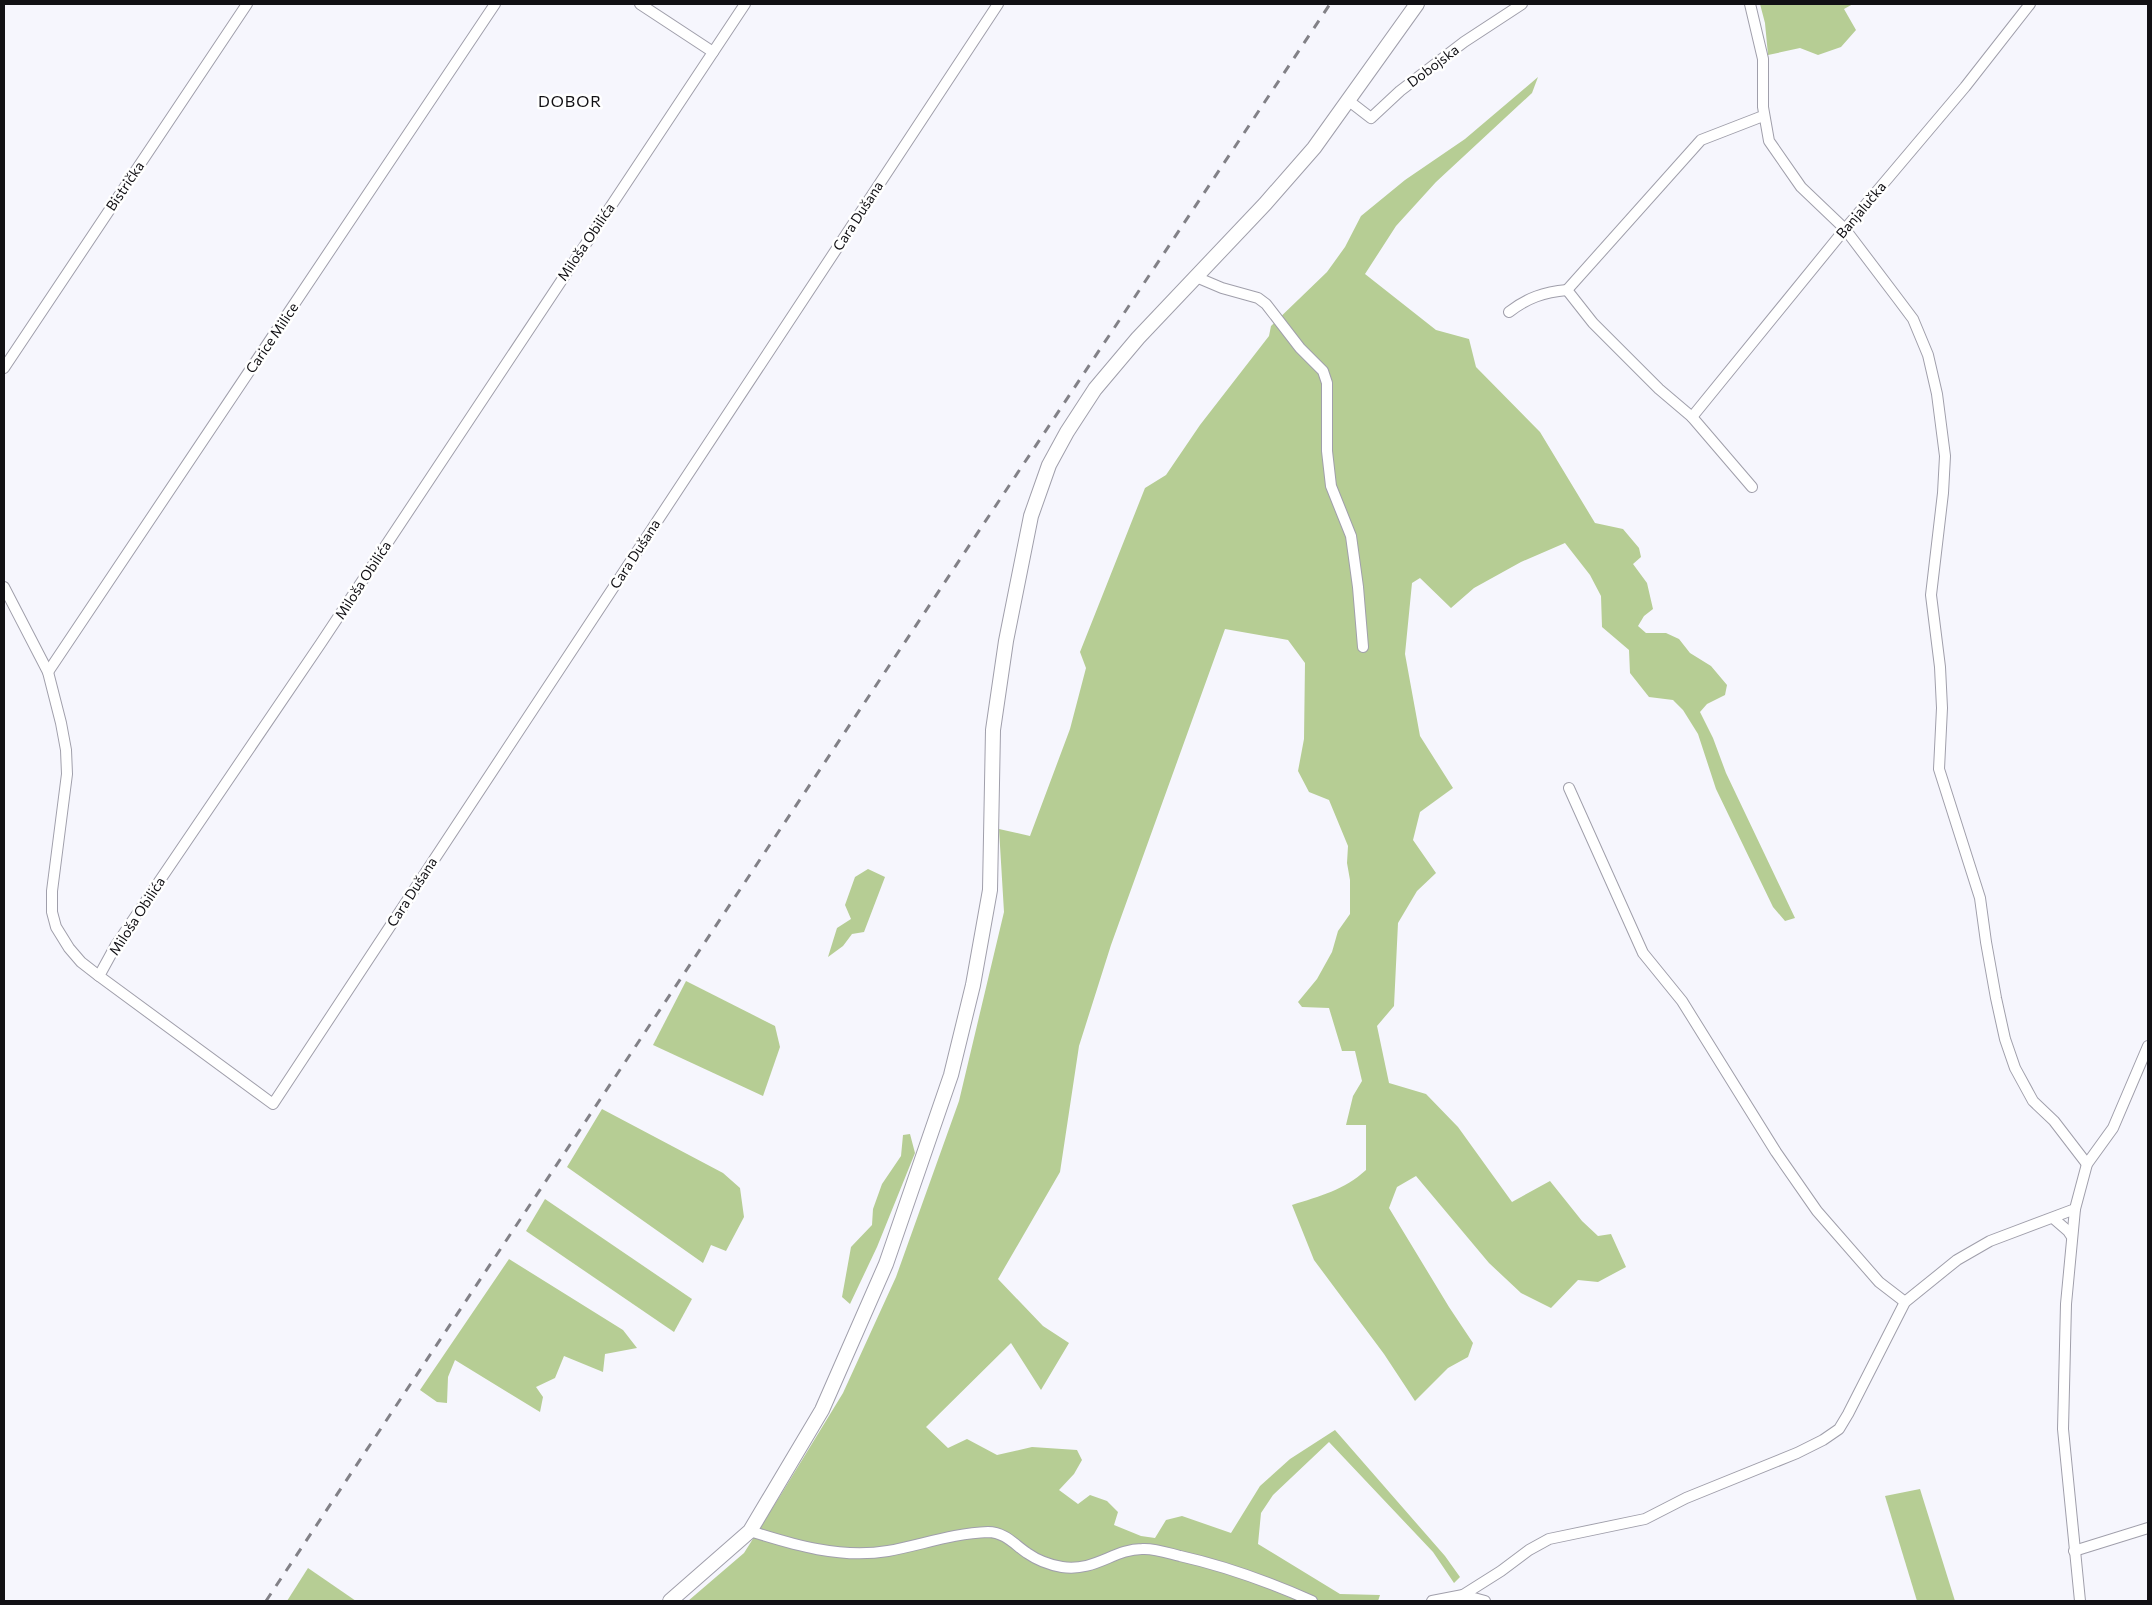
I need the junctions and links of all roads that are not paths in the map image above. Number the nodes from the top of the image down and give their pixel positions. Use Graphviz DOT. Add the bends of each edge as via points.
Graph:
graph roads {
  1 [pos="247,4"];
  2 [pos="495,4"];
  3 [pos="640,4"];
  4 [pos="745,4"];
  5 [pos="998,4"];
  6 [pos="1417,4"];
  7 [pos="1522,4"];
  8 [pos="1750,4"];
  9 [pos="2030,4"];
  10 [pos="713,52"];
  11 [pos="1349,101"];
  12 [pos="1764,116"];
  13 [pos="1845,229"];
  14 [pos="1196,277"];
  15 [pos="1567,290"];
  16 [pos="1509,312"];
  17 [pos="4,368"];
  18 [pos="1692,417"];
  19 [pos="1752,486"];
  20 [pos="4,587"];
  21 [pos="1363,647"];
  22 [pos="48,672"];
  23 [pos="1569,788"];
  24 [pos="99,976"];
  25 [pos="2148,1046"];
  26 [pos="2087,1164"];
  27 [pos="2075,1209"];
  28 [pos="2052,1218"];
  29 [pos="2072,1237"];
  30 [pos="1904,1302"];
  31 [pos="2148,1528"];
  32 [pos="750,1531"];
  33 [pos="2074,1551"];
  34 [pos="1463,1595"];
  35 [pos="670,1601"];
  36 [pos="1312,1601"];
  37 [pos="1432,1601"];
  38 [pos="1485,1601"];
  39 [pos="2080,1601"];
  1 -- 17 [label="street, Bistrička"];
  2 -- 22 [label="street, Carice Milice"];
  3 -- 10 [label="street"];
  4 -- 10 [label="street, Miloša Obilića"];
  5 -- 24 [label="street, Cara Dušana" via="273,1104"];
  6 -- 11 [label="main road"];
  7 -- 11 [label="street, Dobojska" via="1464,42 1400,91 1371,118"];
  8 -- 12 [label="street" via="1763,59"];
  9 -- 13 [label="street, Banjalučka" via="1965,87"];
  10 -- 24 [label="street, Miloša Obilića" via="321,644 116,945"];
  11 -- 14 [label="main road" via="1302,162"];
  12 -- 13 [label="street" via="1769,141 1801,187"];
  12 -- 15 [label="street" via="1701,140"];
  13 -- 18 [label="street, Banjalučka"];
  13 -- 26 [label="street" via="1913,319 1928,355 1945,456 1931,595 1942,708 1939,770 1980,898 2005,1039 2033,1101 2054,1121"];
  14 -- 21 [label="street" via="1258,298 1323,371 1327,384 1327,451 1331,486 1351,536"];
  14 -- 32 [label="main road" via="1095,389 1049,465 1031,516 1006,641 993,730 990,890 973,985 950,1075 886,1264 862,1319 822,1410"];
  15 -- 16 [label="street" via="1539,294"];
  15 -- 18 [label="street" via="1593,324"];
  18 -- 19 [label="street"];
  20 -- 22 [label="street"];
  22 -- 24 [label="street" via="66,750 52,912 56,927 69,948"];
  23 -- 30 [label="street" via="1643,953 1682,1001 1816,1211 1879,1282"];
  25 -- 26 [label="street" via="2113,1128"];
  26 -- 27 [label="street"];
  27 -- 28 [label="street"];
  27 -- 29 [label="street"];
  28 -- 29 [label="street"];
  28 -- 30 [label="street" via="1990,1241 1957,1260"];
  29 -- 33 [label="street" via="2066,1304 2063,1429"];
  30 -- 34 [label="street" via="1848,1414 1839,1429 1823,1440 1686,1498 1645,1519 1549,1539"];
  31 -- 33 [label="street"];
  32 -- 35 [label="main road"];
  32 -- 36 [label="street" via="802,1547 855,1553 886,1551 990,1532 1005,1536 1040,1560 1063,1567 1089,1566 1143,1548 1212,1563"];
  33 -- 39 [label="street"];
  34 -- 37 [label="street"];
  34 -- 38 [label="street"];
}
